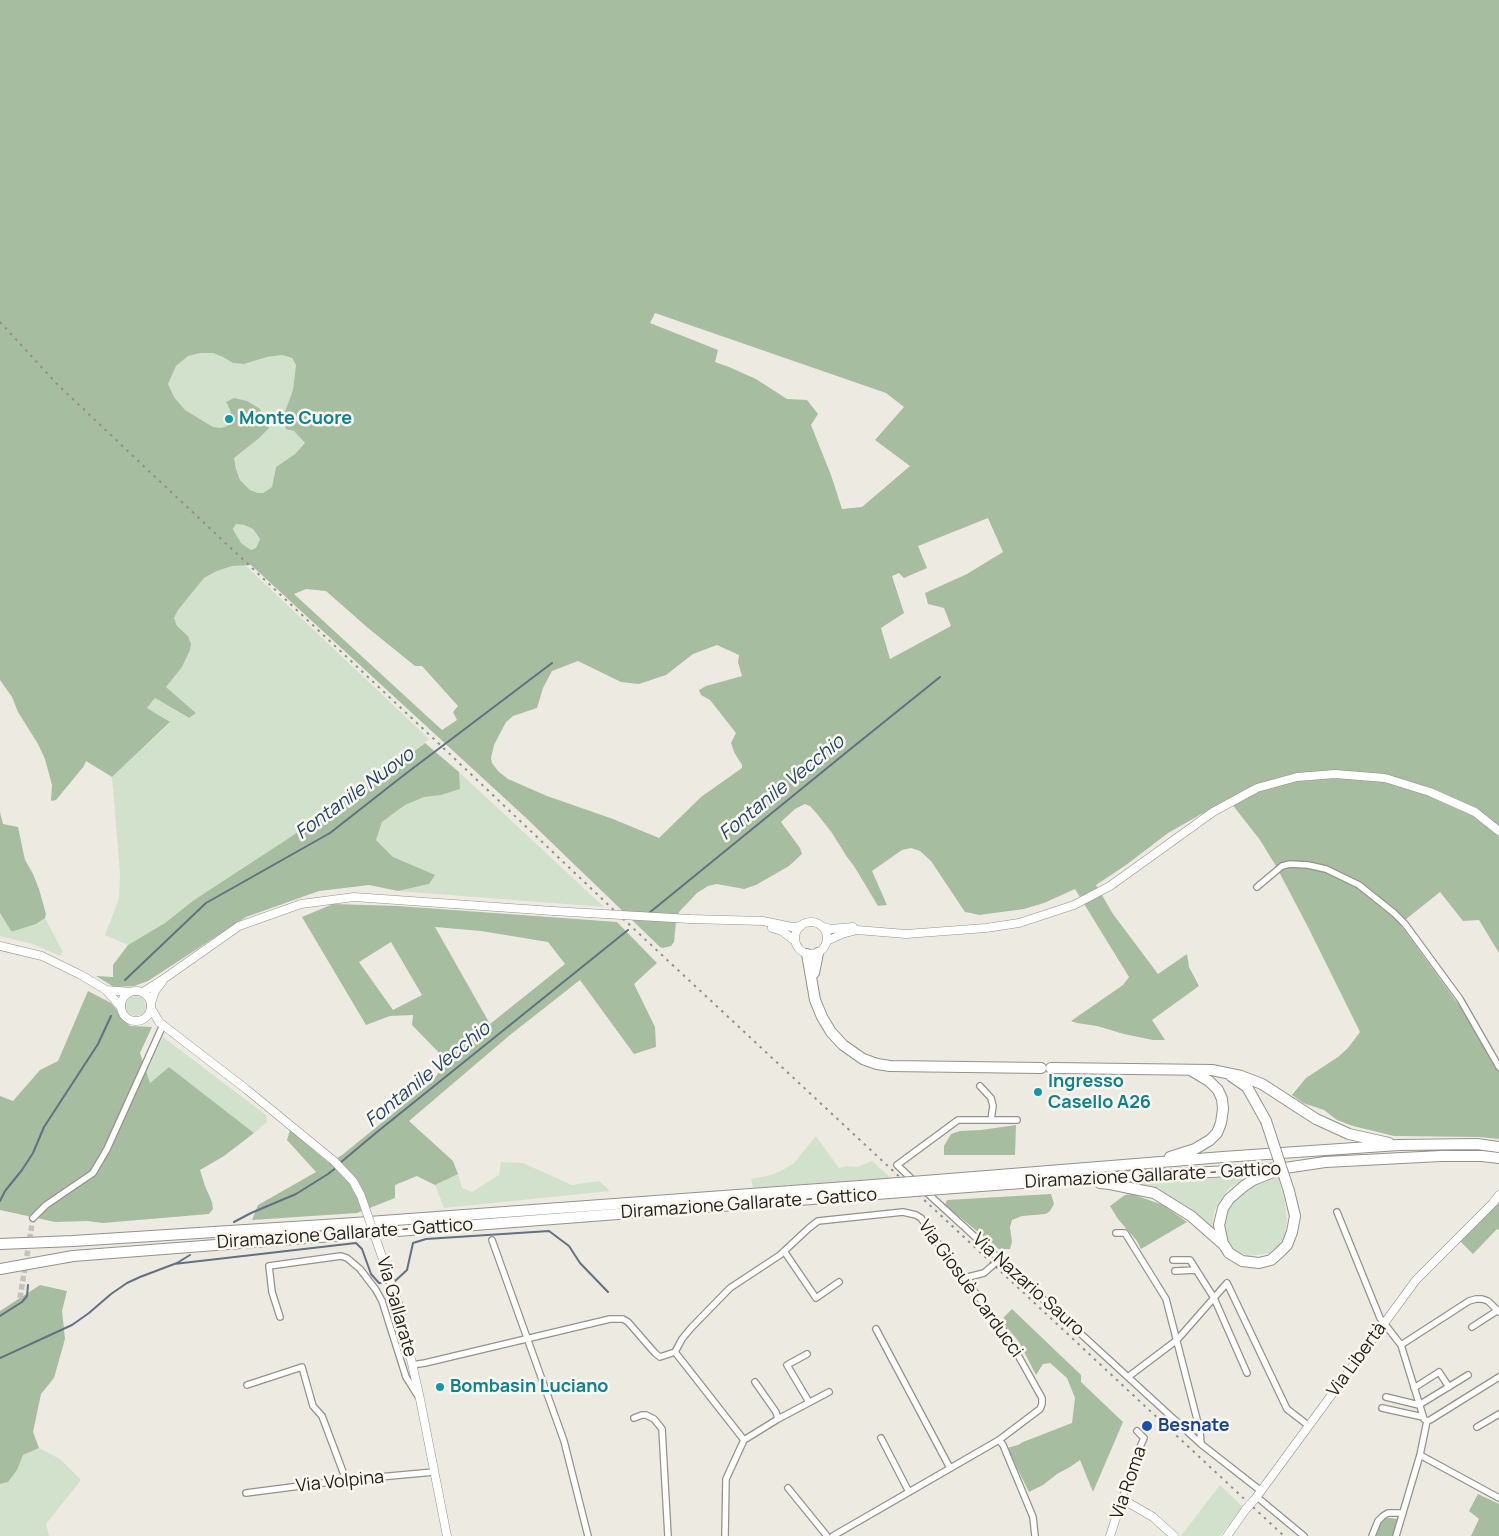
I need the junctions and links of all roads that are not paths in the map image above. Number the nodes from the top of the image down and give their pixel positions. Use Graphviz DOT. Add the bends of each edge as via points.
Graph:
graph roads {
  1 [pos="1499,830"];
  2 [pos="1256,887"];
  3 [pos="713,920"];
  4 [pos="801,926"];
  5 [pos="823,927"];
  6 [pos="932,931"];
  7 [pos="795,941"];
  8 [pos="827,941"];
  9 [pos="0,946"];
  10 [pos="812,953"];
  11 [pos="165,978"];
  12 [pos="106,990"];
  13 [pos="130,992"];
  14 [pos="143,992"];
  15 [pos="151,1006"];
  16 [pos="121,1007"];
  17 [pos="140,1020"];
  18 [pos="161,1024"];
  19 [pos="1499,1067"];
  20 [pos="1189,1069"];
  21 [pos="1228,1074"];
  22 [pos="980,1086"];
  23 [pos="991,1120"];
  24 [pos="1017,1120"];
  25 [pos="1399,1146"];
  26 [pos="1499,1147"];
  27 [pos="1499,1158"];
  28 [pos="1286,1168"];
  29 [pos="1061,1175"];
  30 [pos="862,1190"];
  31 [pos="1499,1195"];
  32 [pos="1337,1212"];
  33 [pos="32,1218"];
  34 [pos="1116,1233"];
  35 [pos="492,1240"];
  36 [pos="0,1244"];
  37 [pos="1224,1245"];
  38 [pos="784,1251"];
  39 [pos="1000,1259"];
  40 [pos="1173,1260"];
  41 [pos="0,1269"];
  42 [pos="1196,1270"];
  43 [pos="1175,1271"];
  44 [pos="964,1278"];
  45 [pos="839,1282"];
  46 [pos="1214,1298"];
  47 [pos="1498,1311"];
  48 [pos="280,1317"];
  49 [pos="1384,1323"];
  50 [pos="1472,1326"];
  51 [pos="876,1329"];
  52 [pos="526,1338"];
  53 [pos="1177,1340"];
  54 [pos="1401,1345"];
  55 [pos="675,1352"];
  56 [pos="808,1354"];
  57 [pos="412,1365"];
  58 [pos="1247,1374"];
  59 [pos="1468,1375"];
  60 [pos="1128,1377"];
  61 [pos="1499,1377"];
  62 [pos="755,1382"];
  63 [pos="247,1385"];
  64 [pos="1449,1387"];
  65 [pos="1414,1388"];
  66 [pos="830,1392"];
  67 [pos="1386,1397"];
  68 [pos="420,1399"];
  69 [pos="809,1402"];
  70 [pos="1420,1405"];
  71 [pos="1382,1408"];
  72 [pos="1499,1414"];
  73 [pos="634,1418"];
  74 [pos="778,1419"];
  75 [pos="1425,1419"];
  76 [pos="1309,1426"];
  77 [pos="1477,1427"];
  78 [pos="1137,1431"];
  79 [pos="881,1438"];
  80 [pos="744,1440"];
  81 [pos="999,1440"];
  82 [pos="1201,1444"];
  83 [pos="1420,1455"];
  84 [pos="950,1468"];
  85 [pos="434,1472"];
  86 [pos="346,1480"];
  87 [pos="788,1488"];
  88 [pos="909,1492"];
  89 [pos="246,1493"];
  90 [pos="1258,1496"];
  91 [pos="1499,1498"];
  92 [pos="1122,1499"];
  93 [pos="1403,1513"];
  94 [pos="837,1535"];
  95 [pos="446,1536"];
  96 [pos="588,1536"];
  97 [pos="668,1536"];
  98 [pos="725,1536"];
  99 [pos="827,1536"];
  100 [pos="1035,1536"];
  101 [pos="1110,1536"];
  102 [pos="1174,1536"];
  103 [pos="1227,1536"];
  104 [pos="1304,1536"];
  105 [pos="1372,1536"];
  106 [pos="1396,1536"];
  1 -- 6 [label="street" via="1475,812 1430,792 1385,778 1335,774 1297,777 1257,788 1213,812 1110,886 1074,905 1019,924"];
  2 -- 19 [label="street" via="1282,866 1290,864 1326,869 1359,885 1394,913 1409,930 1460,999"];
  3 -- 4 [label="street" via="762,921 792,928"];
  3 -- 7 [label="street" via="763,925 782,930"];
  3 -- 11 [label="street, bridge" via="354,897 301,904 239,926"];
  4 -- 5 [label="street" via="814,922"];
  4 -- 7 [label="street"];
  5 -- 6 [label="street"];
  5 -- 8 [label="street"];
  6 -- 8 [label="street" via="906,934 857,930"];
  7 -- 10 [label="street" via="799,949"];
  8 -- 10 [label="street" via="826,946"];
  9 -- 12 [label="street" via="42,956"];
  10 -- 20 [label="highway" via="815,1000 822,1017 831,1032 853,1052 877,1064"];
  11 -- 14 [label="street"];
  11 -- 15 [label="street"];
  12 -- 13 [label="street"];
  12 -- 16 [label="street"];
  13 -- 14 [label="street"];
  13 -- 16 [label="street" via="123,998"];
  14 -- 15 [label="street" via="150,998"];
  15 -- 17 [label="street" via="149,1014"];
  15 -- 18 [label="street, Via Gallarate"];
  16 -- 17 [label="street" via="127,1018"];
  17 -- 18 [label="street"];
  18 -- 33 [label="street" via="107,1149 93,1173"];
  18 -- 57 [label="street, Via Gallarate, bridge" via="246,1089 334,1161 353,1181 399,1306"];
  20 -- 21 [label="highway"];
  20 -- 29 [label="highway" via="1209,1081 1222,1099 1221,1123 1210,1140 1174,1156 1106,1161"];
  21 -- 25 [label="highway" via="1262,1084 1316,1119 1349,1134"];
  21 -- 37 [label="highway, bridge" via="1247,1087 1266,1121 1295,1216 1286,1245 1271,1260 1259,1263 1242,1261 1229,1253"];
  22 -- 23 [label="street" via="991,1098"];
  23 -- 24 [label="street, Via Nazario Sauro"];
  23 -- 39 [label="street, Via Nazario Sauro" via="958,1120 897,1165"];
  25 -- 26 [label="highway, Diramazione Gallarate - Gattico" via="1477,1144"];
  25 -- 29 [label="highway, Diramazione Gallarate - Gattico" via="1223,1157"];
  27 -- 28 [label="highway, Diramazione Gallarate - Gattico" via="1405,1157"];
  28 -- 29 [label="highway, Diramazione Gallarate - Gattico"];
  28 -- 37 [label="highway" via="1253,1180 1229,1199 1219,1225"];
  29 -- 30 [label="highway, Diramazione Gallarate - Gattico, bridge"];
  29 -- 37 [label="highway" via="1154,1194 1191,1216"];
  30 -- 36 [label="highway, Diramazione Gallarate - Gattico"];
  30 -- 41 [label="highway, Diramazione Gallarate - Gattico" via="73,1256"];
  31 -- 49 [label="street, Via Libertà" via="1416,1280"];
  32 -- 49 [label="street"];
  34 -- 53 [label="street" via="1125,1233 1157,1282 1166,1299"];
  35 -- 52 [label="street"];
  38 -- 44 [label="street, Via Giosuè Carducci" via="818,1221 903,1212 921,1218"];
  38 -- 45 [label="street" via="816,1298"];
  38 -- 55 [label="street, Via Giosuè Carducci" via="730,1288 691,1328"];
  39 -- 44 [label="street" via="984,1273"];
  39 -- 60 [label="street, Via Nazario Sauro"];
  40 -- 42 [label="street" via="1190,1260"];
  42 -- 43 [label="street"];
  42 -- 46 [label="street"];
  44 -- 81 [label="street, Via Giosuè Carducci" via="1005,1332 1042,1398 1040,1409"];
  46 -- 53 [label="street"];
  46 -- 58 [label="street"];
  46 -- 76 [label="street" via="1227,1284 1287,1409"];
  47 -- 50 [label="street"];
  47 -- 54 [label="street" via="1488,1301 1476,1298"];
  48 -- 68 [label="street" via="272,1292 269,1266 341,1256 347,1258 360,1269 382,1301 406,1377"];
  49 -- 54 [label="street"];
  49 -- 76 [label="street, Via Libertà"];
  51 -- 84 [label="street"];
  52 -- 55 [label="street" via="623,1319 660,1357"];
  52 -- 57 [label="street"];
  52 -- 96 [label="street" via="564,1442"];
  53 -- 60 [label="street"];
  53 -- 82 [label="street"];
  54 -- 65 [label="street"];
  55 -- 80 [label="street"];
  56 -- 69 [label="street" via="787,1365"];
  57 -- 68 [label="street, Via Gallarate"];
  59 -- 64 [label="street"];
  60 -- 82 [label="street, Via Nazario Sauro"];
  61 -- 75 [label="street" via="1430,1420"];
  62 -- 74 [label="street"];
  63 -- 86 [label="street" via="302,1367 313,1406 322,1416"];
  64 -- 65 [label="street" via="1439,1372"];
  64 -- 70 [label="street"];
  65 -- 70 [label="street"];
  66 -- 69 [label="street"];
  67 -- 70 [label="street"];
  68 -- 85 [label="street, Via Gallarate"];
  69 -- 74 [label="street"];
  70 -- 75 [label="street"];
  71 -- 75 [label="street"];
  72 -- 77 [label="street"];
  73 -- 97 [label="street" via="646,1415 654,1419 662,1430"];
  74 -- 80 [label="street"];
  75 -- 83 [label="street"];
  76 -- 90 [label="street, Via Libertà"];
  78 -- 92 [label="street, Via Roma" via="1144,1438"];
  79 -- 88 [label="street"];
  80 -- 98 [label="street" via="726,1479"];
  81 -- 84 [label="street, Via Giosuè Carducci"];
  81 -- 100 [label="street" via="1033,1517"];
  82 -- 90 [label="street, Via Nazario Sauro"];
  83 -- 91 [label="street"];
  83 -- 93 [label="street"];
  84 -- 88 [label="street, Via Giosuè Carducci"];
  85 -- 86 [label="street, Via Volpina"];
  85 -- 95 [label="street, Via Gallarate"];
  86 -- 89 [label="street, Via Volpina"];
  87 -- 99 [label="street"];
  88 -- 94 [label="street, Via Giosuè Carducci"];
  90 -- 103 [label="street, Via Libertà, bridge"];
  90 -- 104 [label="street, Via Nazario Sauro"];
  92 -- 101 [label="street, Via Roma"];
  92 -- 102 [label="street" via="1153,1517"];
  93 -- 105 [label="street" via="1382,1516"];
  93 -- 106 [label="street"];
}
